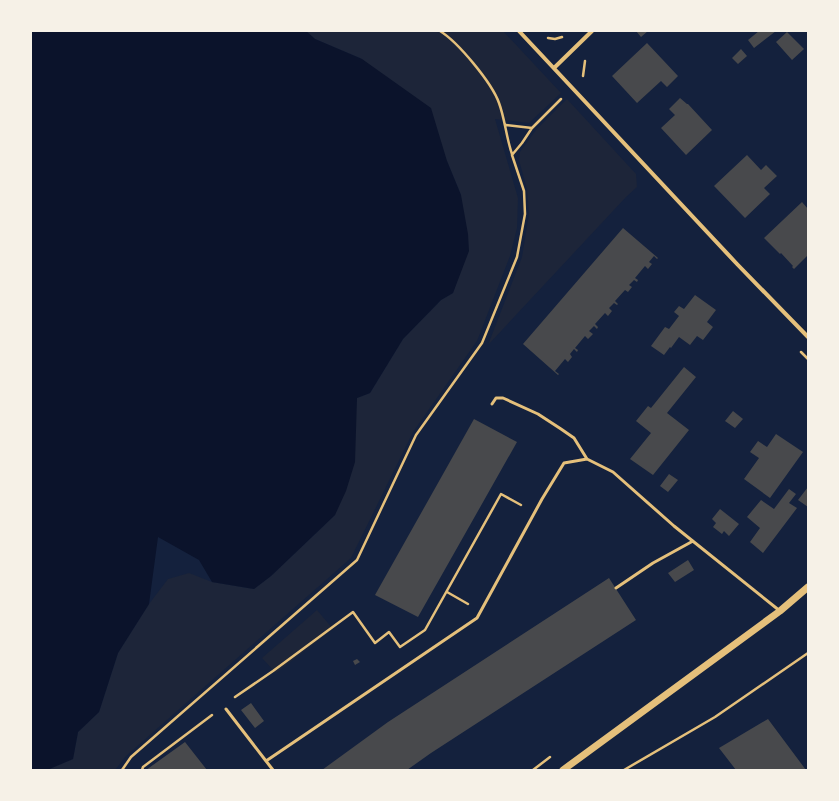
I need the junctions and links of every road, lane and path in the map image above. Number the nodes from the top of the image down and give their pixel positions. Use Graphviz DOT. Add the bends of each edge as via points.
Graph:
graph roads {
  1 [pos="440,31"];
  2 [pos="519,31"];
  3 [pos="592,31"];
  4 [pos="585,60"];
  5 [pos="554,68"];
  6 [pos="572,89"];
  7 [pos="506,125"];
  8 [pos="532,128"];
  9 [pos="512,154"];
  10 [pos="808,337"];
  11 [pos="492,404"];
  12 [pos="587,459"];
  13 [pos="535,512"];
  14 [pos="693,541"];
  15 [pos="808,587"];
  16 [pos="616,588"];
  17 [pos="447,592"];
  18 [pos="480,611"];
  19 [pos="780,611"];
  20 [pos="808,653"];
  21 [pos="229,701"];
  22 [pos="226,709"];
  23 [pos="217,710"];
  24 [pos="266,761"];
  25 [pos="122,770"];
  26 [pos="142,770"];
  27 [pos="273,770"];
  28 [pos="563,770"];
  29 [pos="624,770"];
  1 -- 7 [label="path" via="470,59 493,89"];
  2 -- 5 [label="street"];
  3 -- 5 [label="street"];
  4 -- 6 [label="path" via="584,79"];
  5 -- 6 [label="street"];
  6 -- 8 [label="path"];
  6 -- 10 [label="street"];
  7 -- 8 [label="path"];
  7 -- 9 [label="path" via="507,140"];
  8 -- 9 [label="path"];
  9 -- 25 [label="path" via="524,191 524,214 517,258 482,343 416,435 357,560 131,757"];
  11 -- 12 [label="lane" via="496,398 503,398 538,414 574,438"];
  12 -- 13 [label="lane" via="564,463"];
  12 -- 14 [label="lane" via="613,472"];
  13 -- 17 [label="path" via="501,494"];
  13 -- 18 [label="lane"];
  14 -- 16 [label="lane" via="653,563"];
  14 -- 19 [label="lane"];
  15 -- 19 [label="street"];
  17 -- 18 [label="path"];
  17 -- 21 [label="path" via="425,630 400,647 389,632 375,643 353,612"];
  18 -- 24 [label="lane" via="477,618"];
  19 -- 28 [label="street"];
  20 -- 29 [label="path" via="715,717"];
  22 -- 24 [label="lane"];
  23 -- 26 [label="path"];
  24 -- 27 [label="lane"];
}
